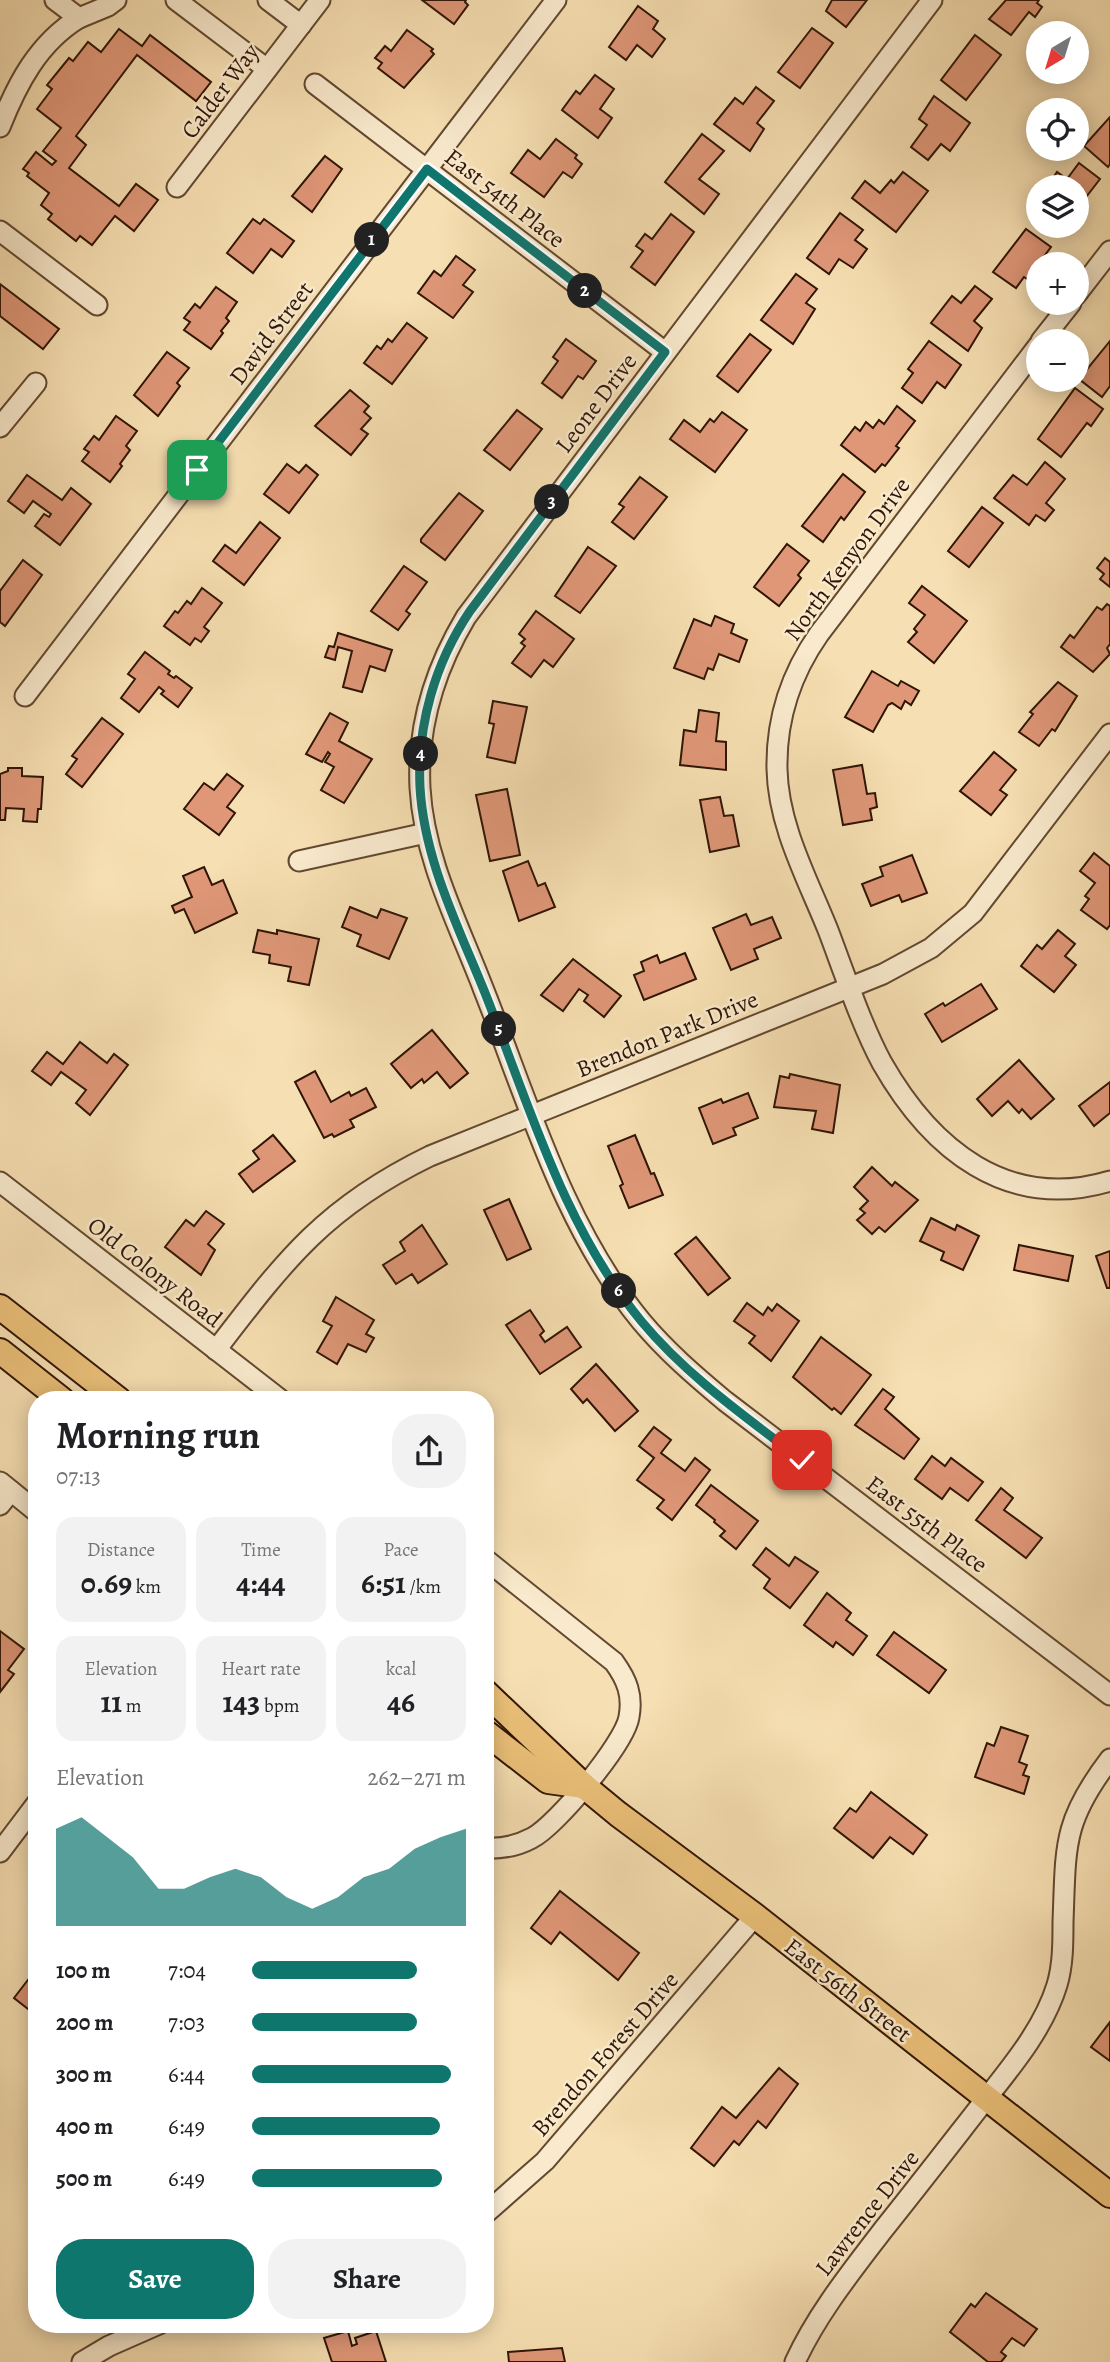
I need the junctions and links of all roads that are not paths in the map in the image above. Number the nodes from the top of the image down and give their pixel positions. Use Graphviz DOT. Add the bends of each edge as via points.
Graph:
graph roads {
  1 [pos="55,0"];
  2 [pos="116,0"];
  3 [pos="176,0"];
  4 [pos="268,0"];
  5 [pos="320,0"];
  6 [pos="556,0"];
  7 [pos="932,0"];
  8 [pos="79,18"];
  9 [pos="301,25"];
  10 [pos="267,69"];
  11 [pos="315,83"];
  12 [pos="0,127"];
  13 [pos="427,169"];
  14 [pos="177,187"];
  15 [pos="0,231"];
  16 [pos="1110,251"];
  17 [pos="1089,278"];
  18 [pos="97,305"];
  19 [pos="1061,315"];
  20 [pos="1050,329"];
  21 [pos="665,352"];
  22 [pos="1026,362"];
  23 [pos="36,383"];
  24 [pos="0,427"];
  25 [pos="25,696"];
  26 [pos="1110,734"];
  27 [pos="426,833"];
  28 [pos="299,861"];
  29 [pos="850,987"];
  30 [pos="533,1114"];
  31 [pos="1110,1181"];
  32 [pos="0,1182"];
  33 [pos="0,1307"];
  34 [pos="216,1350"];
  35 [pos="0,1351"];
  36 [pos="51,1391"];
  37 [pos="107,1391"];
  38 [pos="269,1391"];
  39 [pos="4,1493"];
  40 [pos="28,1507"];
  41 [pos="494,1566"];
  42 [pos="1110,1695"];
  43 [pos="494,1701"];
  44 [pos="494,1739"];
  45 [pos="1110,1759"];
  46 [pos="584,1786"];
  47 [pos="28,1815"];
  48 [pos="494,1848"];
  49 [pos="0,1852"];
  50 [pos="755,1916"];
  51 [pos="986,2099"];
  52 [pos="1110,2195"];
  53 [pos="494,2206"];
  54 [pos="139,2333"];
  55 [pos="82,2362"];
  56 [pos="795,2362"];
  1 -- 8 [label="street"];
  2 -- 8 [label="street"];
  3 -- 10 [label="street"];
  4 -- 9 [label="street"];
  5 -- 9 [label="street, Calder Way"];
  6 -- 13 [label="street, David Street"];
  7 -- 21 [label="street, Leone Drive"];
  8 -- 12 [label="street" via="62,28 35,58 15,89"];
  9 -- 10 [label="street, Calder Way"];
  10 -- 14 [label="street, Calder Way"];
  11 -- 13 [label="street, East 54th Place"];
  13 -- 21 [label="street, East 54th Place"];
  13 -- 25 [label="street, David Street"];
  15 -- 18 [label="street"];
  16 -- 17 [label="street"];
  19 -- 20 [label="street"];
  21 -- 27 [label="street, Leone Drive" via="470,611 451,643 433,687 422,736 420,790"];
  22 -- 29 [label="street, North Kenyon Drive" via="819,634 785,703 777,749 781,804"];
  23 -- 24 [label="street"];
  26 -- 29 [label="street, Brendon Park Drive" via="973,913 916,958"];
  27 -- 28 [label="street"];
  27 -- 30 [label="street, Leone Drive" via="445,895"];
  29 -- 30 [label="street, Brendon Park Drive"];
  29 -- 31 [label="street, North Kenyon Drive" via="892,1079 908,1103 961,1158 1002,1180 1047,1190"];
  30 -- 34 [label="street, Brendon Park Drive" via="398,1171 339,1209 287,1259"];
  30 -- 42 [label="street, East 55th Place" via="587,1241 631,1307 666,1348 725,1401"];
  32 -- 34 [label="street, Old Colony Road"];
  33 -- 37 [label="main road"];
  34 -- 38 [label="street, Old Colony Road"];
  35 -- 36 [label="main road"];
  39 -- 40 [label="street"];
  41 -- 46 [label="street" via="603,1651 626,1679 631,1696 629,1722"];
  43 -- 46 [label="main road, East 56th Street"];
  44 -- 46 [label="main road, East 56th Street" via="548,1781"];
  45 -- 51 [label="street, Lawrence Drive" via="1080,1803 1068,1837 1057,1985 1032,2037"];
  46 -- 48 [label="street" via="532,1839"];
  46 -- 50 [label="main road, East 56th Street"];
  47 -- 49 [label="street"];
  50 -- 51 [label="main road, East 56th Street"];
  50 -- 53 [label="street, Brendon Forest Drive" via="545,2161"];
  51 -- 52 [label="main road, East 56th Street"];
  51 -- 56 [label="street, Lawrence Drive" via="844,2280"];
  54 -- 55 [label="street"];
}
